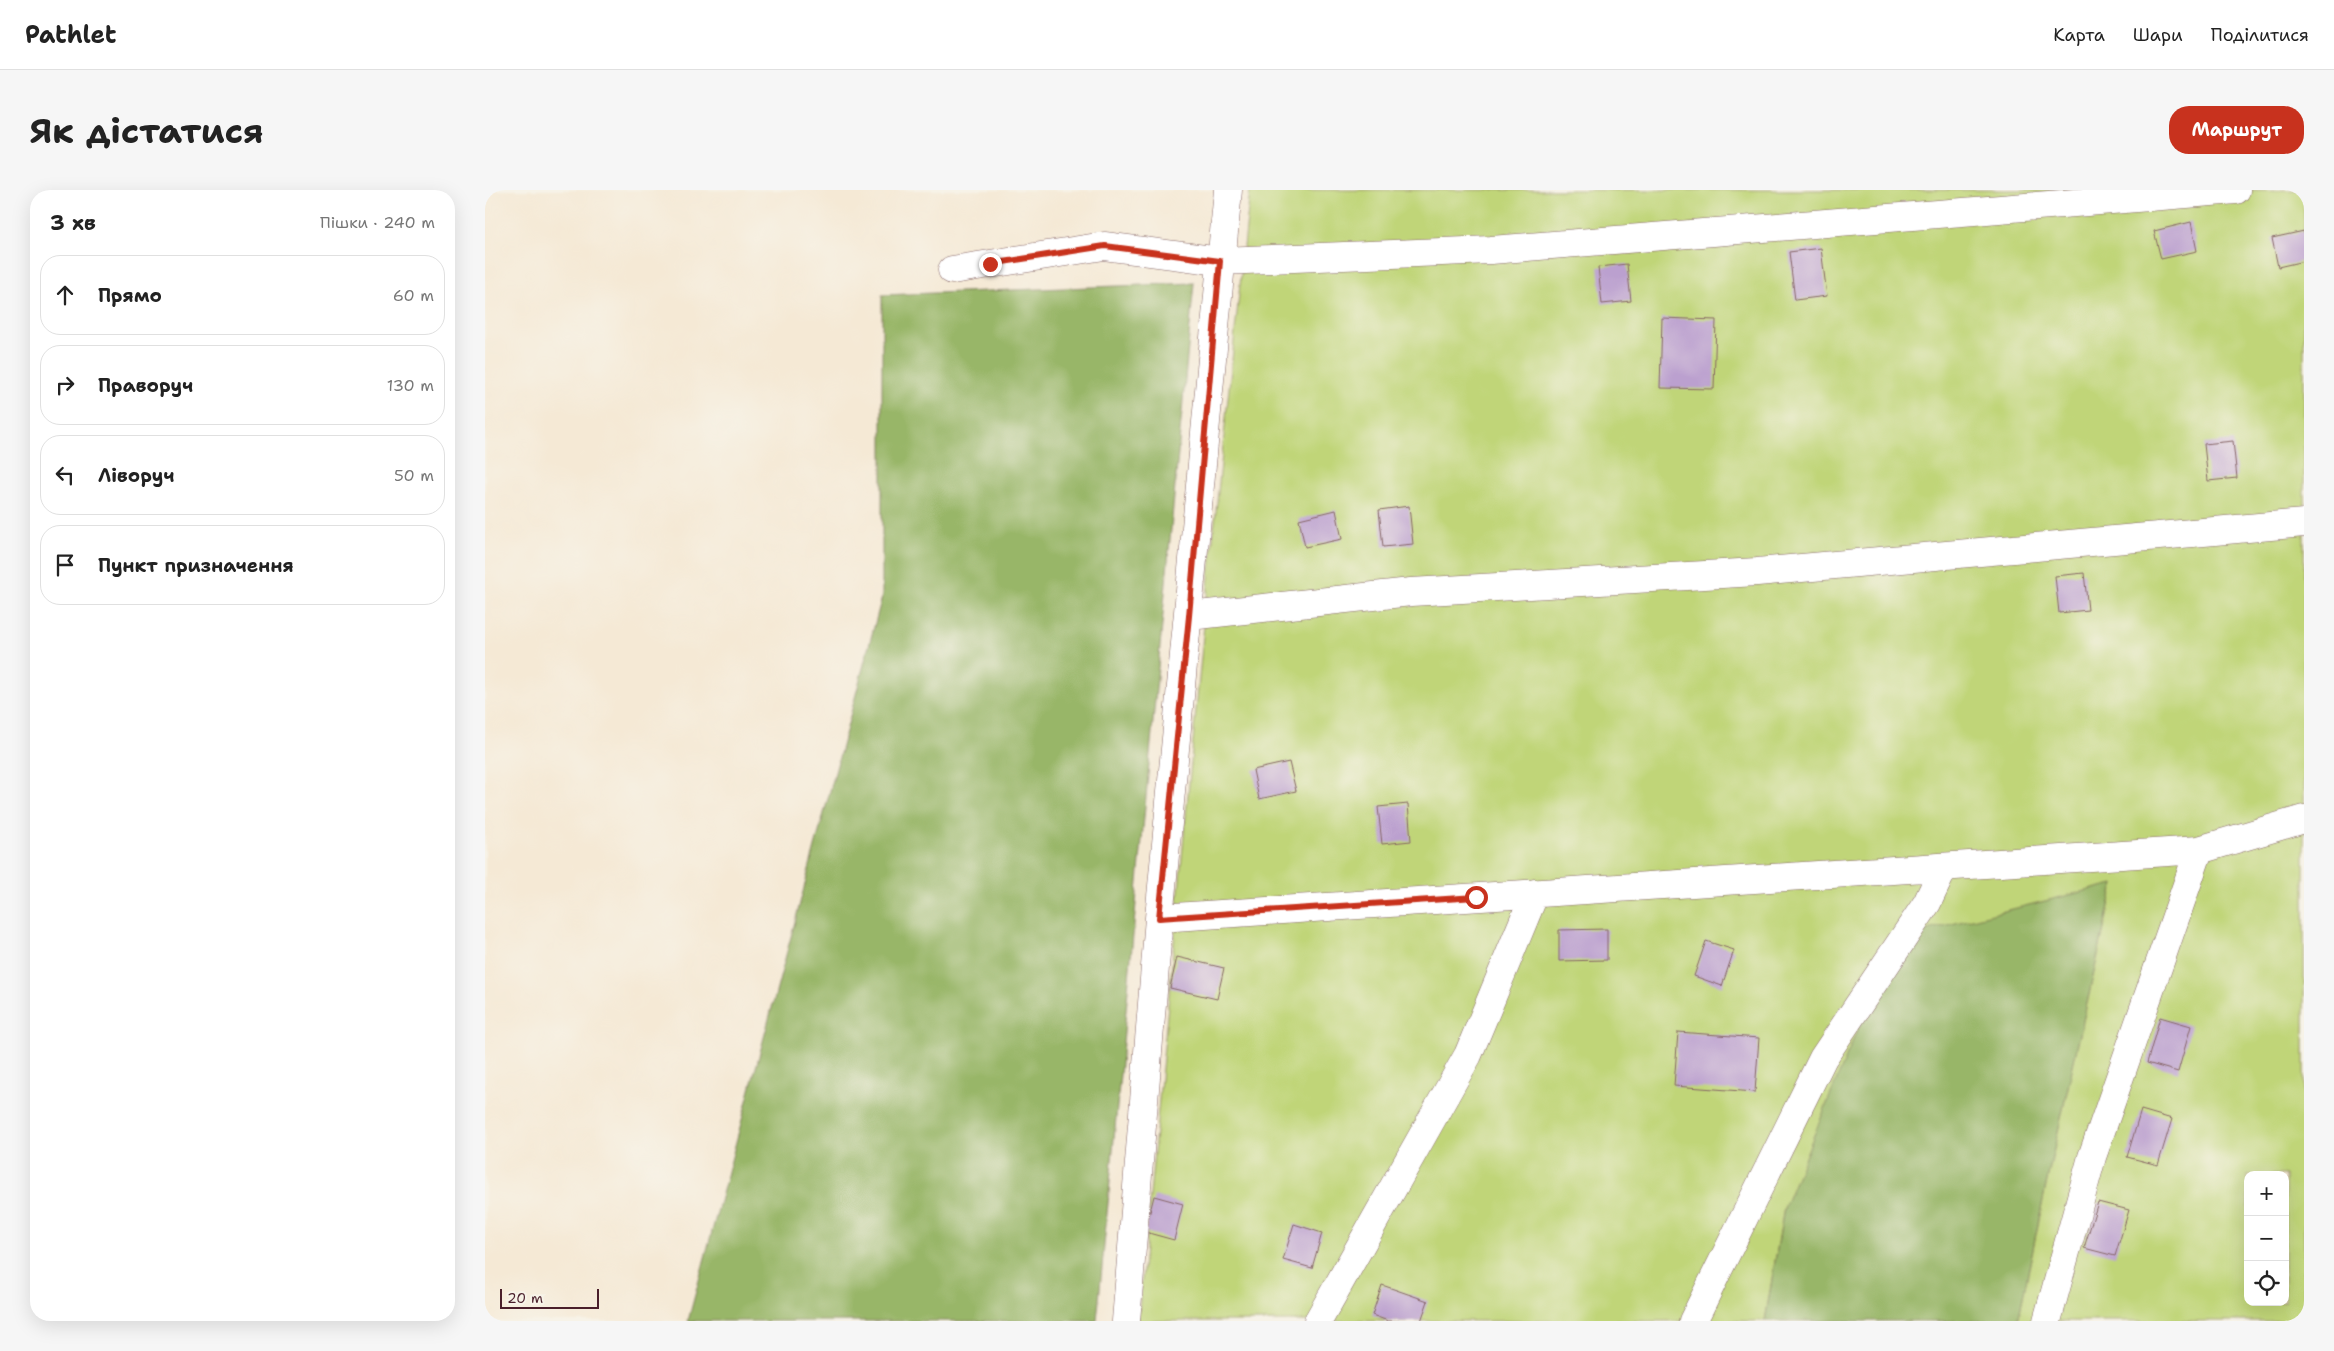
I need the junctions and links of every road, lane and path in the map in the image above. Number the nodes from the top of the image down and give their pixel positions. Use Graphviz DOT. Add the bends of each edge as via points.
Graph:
graph roads {
  1 [pos="1228,190"];
  2 [pos="2236,190"];
  3 [pos="1220,261"];
  4 [pos="952,270"];
  5 [pos="2304,523"];
  6 [pos="1189,616"];
  7 [pos="2304,819"];
  8 [pos="2199,850"];
  9 [pos="1944,867"];
  10 [pos="1535,893"];
  11 [pos="1159,918"];
  12 [pos="1127,1321"];
  13 [pos="1318,1321"];
  14 [pos="1693,1321"];
  15 [pos="2047,1321"];
  1 -- 3 [label="street"];
  2 -- 3 [label="street" via="1491,250"];
  3 -- 4 [label="street" via="1105,246"];
  3 -- 6 [label="street"];
  5 -- 6 [label="street" via="1757,572 1411,592"];
  6 -- 11 [label="street"];
  7 -- 8 [label="street"];
  8 -- 9 [label="street"];
  8 -- 15 [label="street" via="2092,1157"];
  9 -- 10 [label="street"];
  9 -- 14 [label="street" via="1927,903 1823,1058"];
  10 -- 11 [label="street"];
  10 -- 13 [label="street" via="1468,1055"];
  11 -- 12 [label="street"];
}
